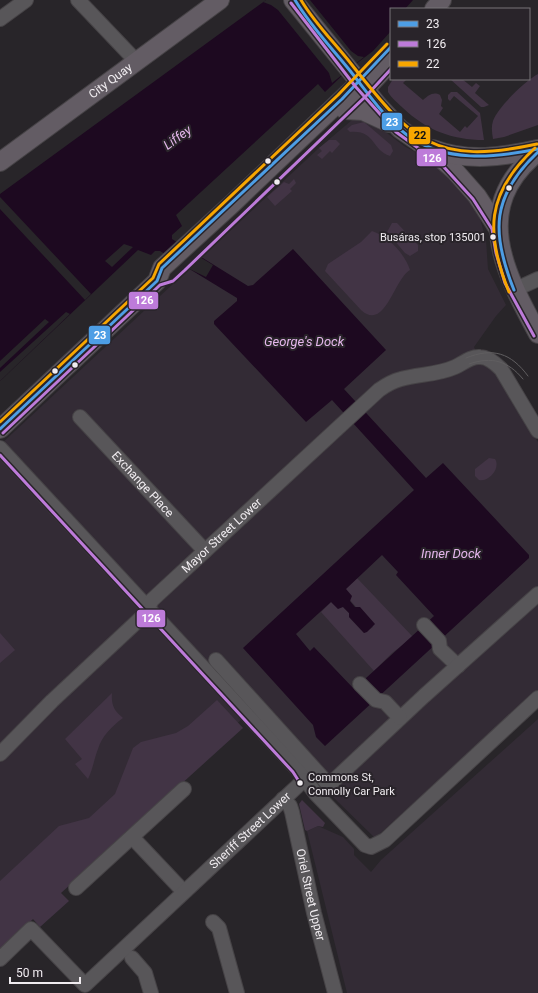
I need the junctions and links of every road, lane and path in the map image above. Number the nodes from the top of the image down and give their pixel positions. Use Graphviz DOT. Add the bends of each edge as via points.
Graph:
graph roads {
  1 [pos="26,0"];
  2 [pos="78,0"];
  3 [pos="220,0"];
  4 [pos="442,0"];
  5 [pos="293,2"];
  6 [pos="435,8"];
  7 [pos="0,18"];
  8 [pos="137,62"];
  9 [pos="390,63"];
  10 [pos="358,81"];
  11 [pos="344,110"];
  12 [pos="400,129"];
  13 [pos="425,146"];
  14 [pos="538,151"];
  15 [pos="0,162"];
  16 [pos="497,227"];
  17 [pos="192,249"];
  18 [pos="538,279"];
  19 [pos="514,290"];
  20 [pos="538,334"];
  21 [pos="80,417"];
  22 [pos="0,429"];
  23 [pos="538,431"];
  24 [pos="0,448"];
  25 [pos="205,551"];
  26 [pos="538,594"];
  27 [pos="147,608"];
  28 [pos="424,625"];
  29 [pos="216,660"];
  30 [pos="458,666"];
  31 [pos="360,684"];
  32 [pos="538,698"];
  33 [pos="400,718"];
  34 [pos="0,754"];
  35 [pos="304,780"];
  36 [pos="184,789"];
  37 [pos="283,799"];
  38 [pos="132,837"];
  39 [pos="76,888"];
  40 [pos="184,892"];
  41 [pos="213,922"];
  42 [pos="132,958"];
  43 [pos="0,959"];
  44 [pos="151,993"];
  45 [pos="237,993"];
  46 [pos="335,993"];
  1 -- 7 [label="street"];
  2 -- 8 [label="street"];
  3 -- 8 [label="main road, City Quay"];
  4 -- 6 [label="main road"];
  5 -- 10 [label="main road"];
  8 -- 15 [label="main road, City Quay"];
  9 -- 10 [label="main road"];
  10 -- 11 [label="main road"];
  10 -- 12 [label="main road"];
  10 -- 17 [label="main road" via="232,204"];
  11 -- 12 [label="main road" via="371,114"];
  11 -- 17 [label="main road"];
  12 -- 13 [label="main road"];
  13 -- 14 [label="main road" via="451,154 478,158"];
  13 -- 16 [label="main road" via="446,162 464,181"];
  14 -- 16 [label="main road" via="510,184 501,205"];
  16 -- 19 [label="main road" via="504,263"];
  17 -- 22 [label="main road" via="177,263 170,277 157,281"];
  18 -- 19 [label="street"];
  19 -- 20 [label="main road"];
  21 -- 25 [label="street, Exchange Place"];
  23 -- 25 [label="street, Mayor Street Lower" via="501,369 484,357 470,359 445,371 391,382 364,403"];
  24 -- 27 [label="street"];
  25 -- 27 [label="street, Mayor Street Lower" via="152,600"];
  26 -- 30 [label="street"];
  27 -- 34 [label="street, Mayor Street Lower" via="141,617"];
  27 -- 35 [label="street"];
  28 -- 30 [label="street" via="440,641 440,649"];
  29 -- 33 [label="street" via="329,785"];
  30 -- 33 [label="street"];
  31 -- 33 [label="street" via="376,700 385,702"];
  32 -- 35 [label="street" via="378,844 371,847 360,841"];
  35 -- 37 [label="street, Sheriff Street Lower"];
  36 -- 38 [label="street"];
  37 -- 40 [label="street, Sheriff Street Lower"];
  37 -- 46 [label="street, Oriel Street Upper" via="292,812"];
  38 -- 39 [label="street"];
  38 -- 40 [label="street"];
  40 -- 43 [label="street, Sheriff Street Lower" via="85,985 31,929"];
  41 -- 45 [label="street" via="219,928"];
  42 -- 44 [label="street" via="145,973"];
}
